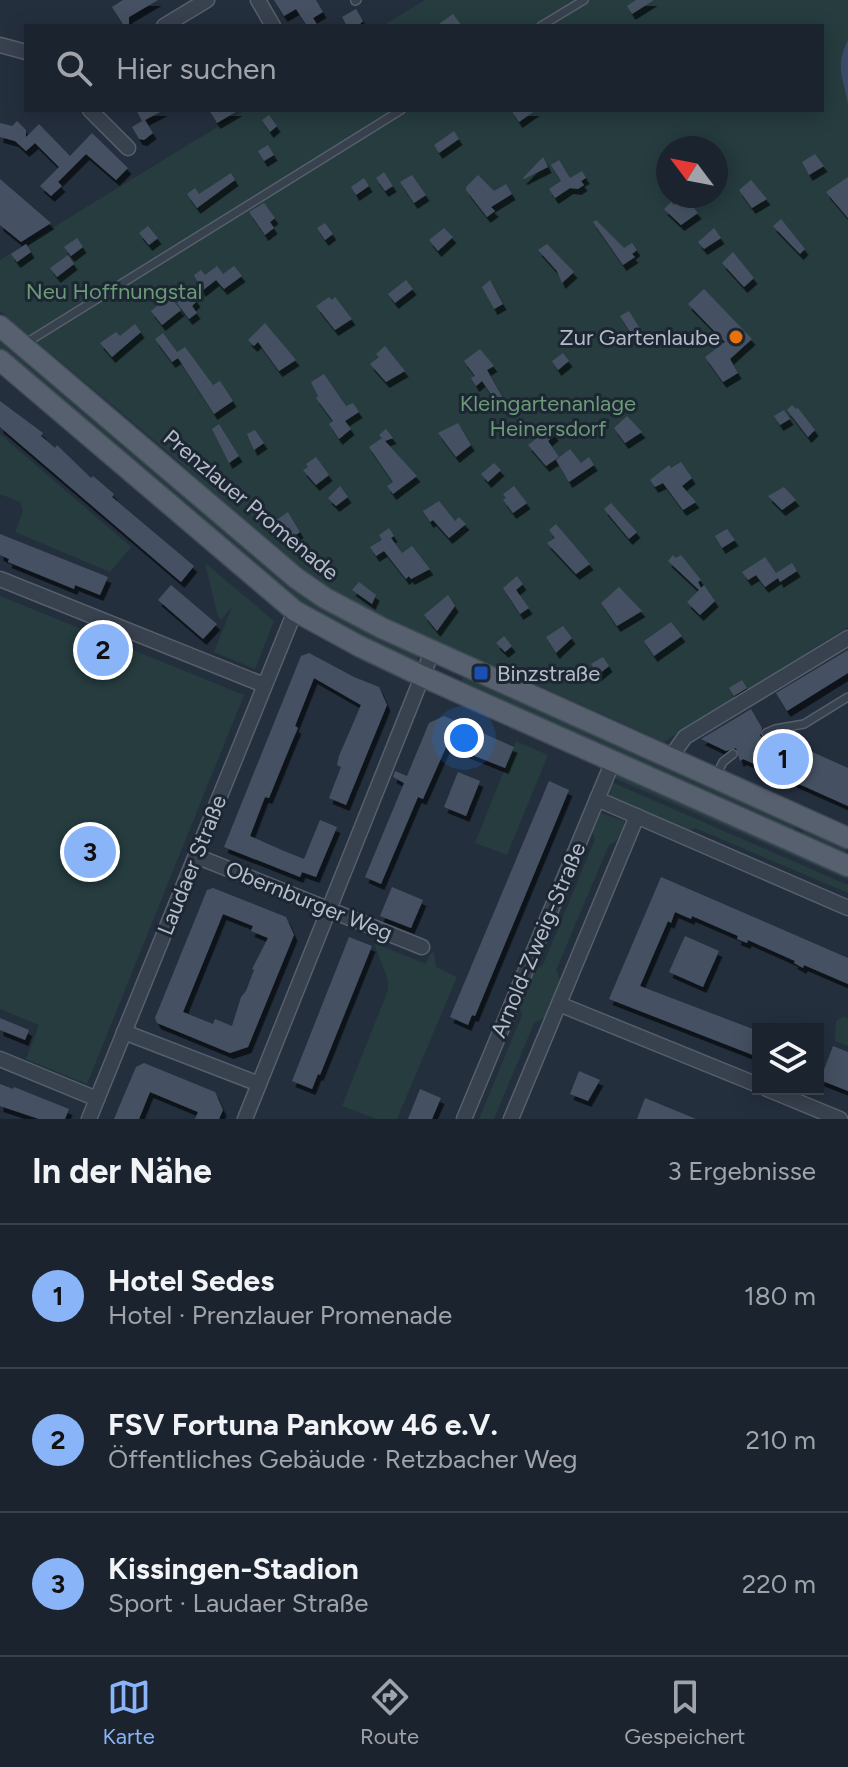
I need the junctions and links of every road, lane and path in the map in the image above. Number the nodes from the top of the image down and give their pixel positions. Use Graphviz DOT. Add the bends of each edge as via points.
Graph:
graph roads {
  1 [pos="207,0"];
  2 [pos="258,0"];
  3 [pos="584,0"];
  4 [pos="167,24"];
  5 [pos="272,24"];
  6 [pos="544,24"];
  7 [pos="0,45"];
  8 [pos="24,51"];
  9 [pos="92,112"];
  10 [pos="398,112"];
  11 [pos="128,148"];
  12 [pos="0,326"];
  13 [pos="24,346"];
  14 [pos="0,360"];
  15 [pos="0,579"];
  16 [pos="295,611"];
  17 [pos="848,638"];
  18 [pos="432,652"];
  19 [pos="422,676"];
  20 [pos="264,685"];
  21 [pos="848,697"];
  22 [pos="766,733"];
  23 [pos="733,754"];
  24 [pos="670,758"];
  25 [pos="613,761"];
  26 [pos="715,778"];
  27 [pos="597,799"];
  28 [pos="637,816"];
  29 [pos="848,838"];
  30 [pos="196,856"];
  31 [pos="848,866"];
  32 [pos="848,908"];
  33 [pos="329,910"];
  34 [pos="422,947"];
  35 [pos="559,1004"];
  36 [pos="124,1032"];
  37 [pos="0,1059"];
  38 [pos="752,1083"];
  39 [pos="259,1084"];
  40 [pos="782,1095"];
  41 [pos="97,1099"];
  42 [pos="89,1119"];
  43 [pos="245,1119"];
  44 [pos="464,1119"];
  45 [pos="511,1119"];
  46 [pos="840,1119"];
  1 -- 4 [label="street"];
  2 -- 5 [label="street"];
  3 -- 6 [label="lane"];
  7 -- 8 [label="street"];
  9 -- 11 [label="street"];
  10 -- 13 [label="lane"];
  12 -- 13 [label="main road, Prenzlauer Promenade"];
  13 -- 18 [label="main road, Prenzlauer Promenade" via="167,462 310,589"];
  14 -- 16 [label="main road"];
  15 -- 20 [label="street"];
  16 -- 19 [label="main road"];
  16 -- 20 [label="street, Laudaer Straße"];
  17 -- 24 [label="street" via="685,737"];
  18 -- 19 [label="street"];
  18 -- 24 [label="main road, Prenzlauer Promenade"];
  19 -- 25 [label="main road"];
  19 -- 33 [label="street"];
  20 -- 30 [label="street, Laudaer Straße"];
  21 -- 22 [label="lane" via="804,724"];
  23 -- 26 [label="lane"];
  24 -- 26 [label="main road, Prenzlauer Promenade"];
  25 -- 27 [label="street, Arnold-Zweig-Straße"];
  25 -- 31 [label="main road"];
  26 -- 29 [label="main road, Prenzlauer Promenade"];
  27 -- 28 [label="street"];
  27 -- 44 [label="street, Arnold-Zweig-Straße"];
  28 -- 32 [label="street"];
  28 -- 35 [label="street, Arnold-Zweig-Straße"];
  30 -- 33 [label="street, Obernburger Weg"];
  30 -- 36 [label="street, Laudaer Straße"];
  33 -- 34 [label="street, Obernburger Weg"];
  33 -- 39 [label="street"];
  35 -- 38 [label="street"];
  35 -- 45 [label="street, Arnold-Zweig-Straße"];
  36 -- 39 [label="street"];
  36 -- 41 [label="street, Laudaer Straße"];
  37 -- 41 [label="street"];
  39 -- 43 [label="street"];
  40 -- 46 [label="street"];
  41 -- 42 [label="street, Laudaer Straße"];
}
